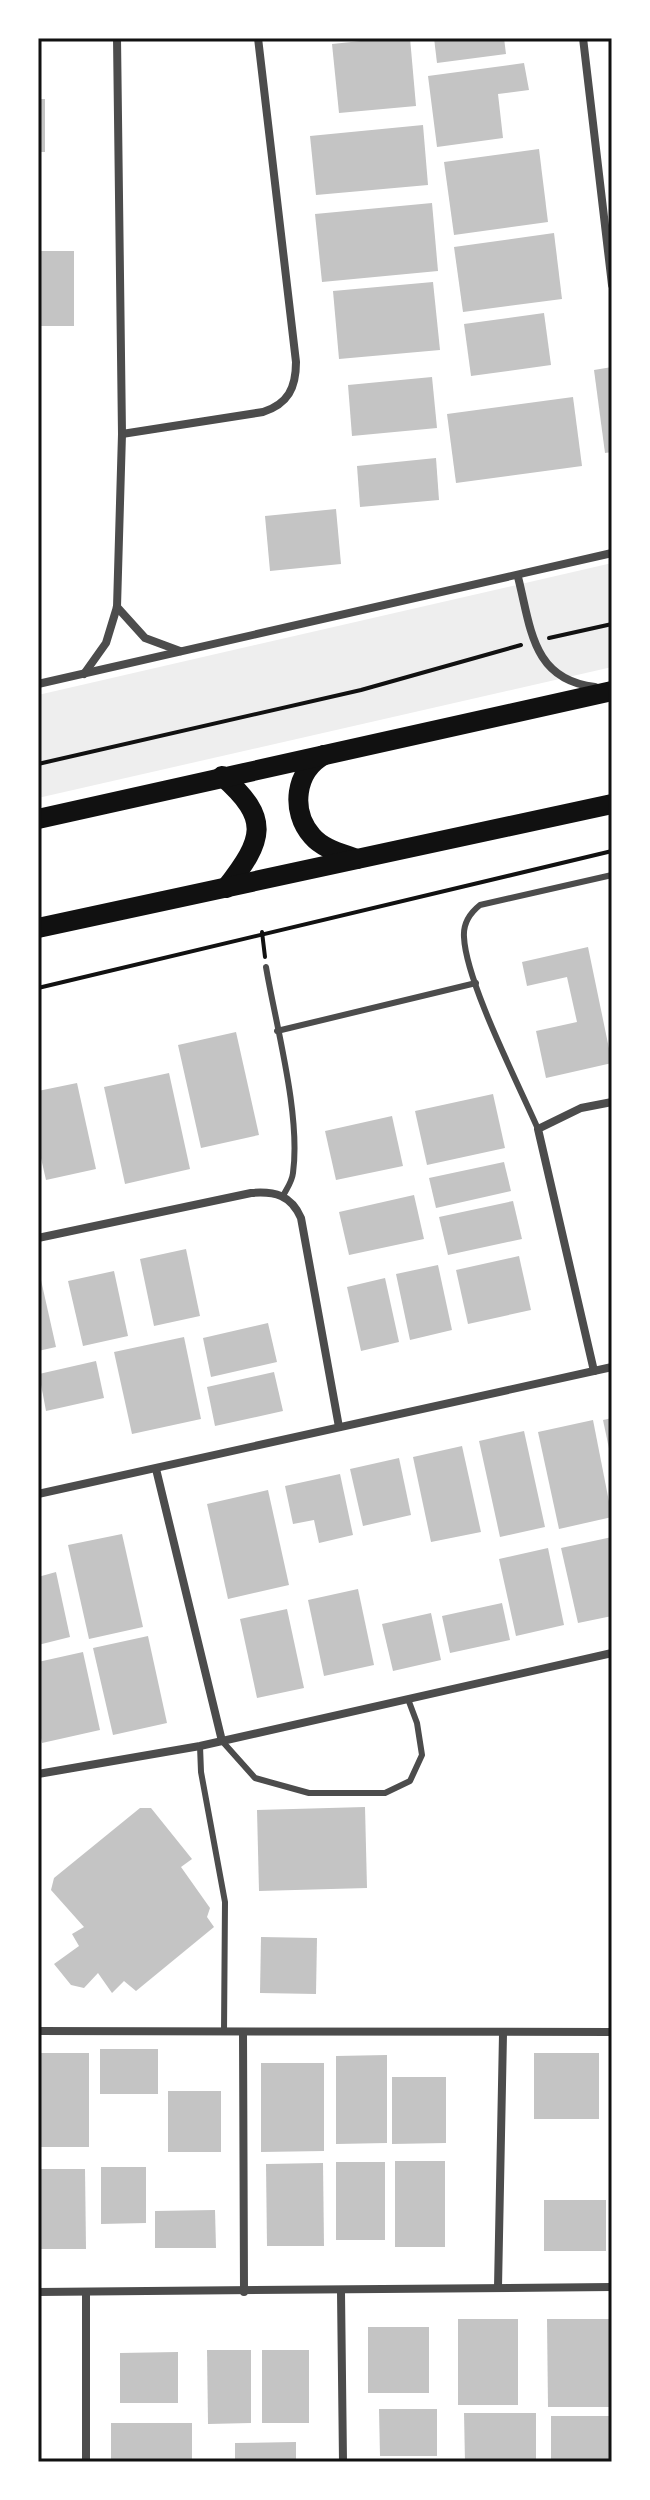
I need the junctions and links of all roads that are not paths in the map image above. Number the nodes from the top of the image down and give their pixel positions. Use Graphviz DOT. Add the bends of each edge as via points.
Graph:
graph roads {
  1 [pos="117,38"];
  2 [pos="258,38"];
  3 [pos="583,38"];
  4 [pos="612,285"];
  5 [pos="122,434"];
  6 [pos="612,553"];
  7 [pos="518,577"];
  8 [pos="117,607"];
  9 [pos="184,652"];
  10 [pos="84,674"];
  11 [pos="38,684"];
  12 [pos="612,690"];
  13 [pos="331,752"];
  14 [pos="222,776"];
  15 [pos="612,804"];
  16 [pos="38,819"];
  17 [pos="357,859"];
  18 [pos="612,875"];
  19 [pos="226,888"];
  20 [pos="38,928"];
  21 [pos="266,967"];
  22 [pos="476,983"];
  23 [pos="277,1031"];
  24 [pos="612,1102"];
  25 [pos="538,1129"];
  26 [pos="283,1196"];
  27 [pos="38,1238"];
  28 [pos="612,1367"];
  29 [pos="594,1371"];
  30 [pos="339,1427"];
  31 [pos="156,1469"];
  32 [pos="38,1494"];
  33 [pos="612,1653"];
  34 [pos="408,1699"];
  35 [pos="222,1741"];
  36 [pos="200,1746"];
  37 [pos="38,1774"];
  38 [pos="38,2031"];
  39 [pos="224,2032"];
  40 [pos="243,2032"];
  41 [pos="612,2032"];
  42 [pos="503,2034"];
  43 [pos="498,2287"];
  44 [pos="612,2287"];
  45 [pos="38,2292"];
  46 [pos="86,2292"];
  47 [pos="244,2292"];
  48 [pos="341,2292"];
  49 [pos="86,2462"];
  50 [pos="343,2462"];
  1 -- 5 [label="street"];
  2 -- 5 [label="street" via="296,362 293,388 283,402 263,412"];
  3 -- 4 [label="street"];
  5 -- 8 [label="street"];
  6 -- 7 [label="street"];
  7 -- 9 [label="street"];
  7 -- 12 [label="street" via="544,662 558,675"];
  8 -- 9 [label="street" via="145,638"];
  8 -- 10 [label="street" via="106,643"];
  9 -- 10 [label="street"];
  10 -- 11 [label="street"];
  12 -- 13 [label="main road"];
  13 -- 14 [label="main road"];
  13 -- 17 [label="main road" via="305,772 299,813 323,846"];
  14 -- 16 [label="main road"];
  14 -- 19 [label="main road" via="248,800 257,827 251,854"];
  15 -- 17 [label="main road"];
  17 -- 19 [label="main road"];
  18 -- 22 [label="lane" via="474,909 464,935"];
  19 -- 20 [label="main road"];
  21 -- 23 [label="lane"];
  22 -- 23 [label="lane"];
  22 -- 25 [label="lane"];
  23 -- 26 [label="lane" via="293,1153 293,1177"];
  24 -- 25 [label="street" via="581,1108"];
  25 -- 29 [label="street"];
  26 -- 27 [label="street" via="251,1193"];
  26 -- 30 [label="street" via="301,1218"];
  28 -- 29 [label="street"];
  29 -- 30 [label="street"];
  30 -- 31 [label="street"];
  31 -- 32 [label="street"];
  31 -- 35 [label="street"];
  33 -- 34 [label="street"];
  34 -- 35 [label="street"];
  34 -- 35 [label="lane" via="422,1755 410,1781 385,1793 309,1793 255,1778"];
  35 -- 36 [label="street"];
  36 -- 37 [label="street"];
  36 -- 39 [label="lane" via="225,1902"];
  38 -- 39 [label="street"];
  39 -- 40 [label="street"];
  40 -- 42 [label="street"];
  40 -- 47 [label="street"];
  41 -- 42 [label="street"];
  42 -- 43 [label="street"];
  43 -- 44 [label="street"];
  43 -- 48 [label="street"];
  45 -- 46 [label="street"];
  46 -- 47 [label="street"];
  46 -- 49 [label="street"];
  47 -- 48 [label="street"];
  48 -- 50 [label="street"];
}
